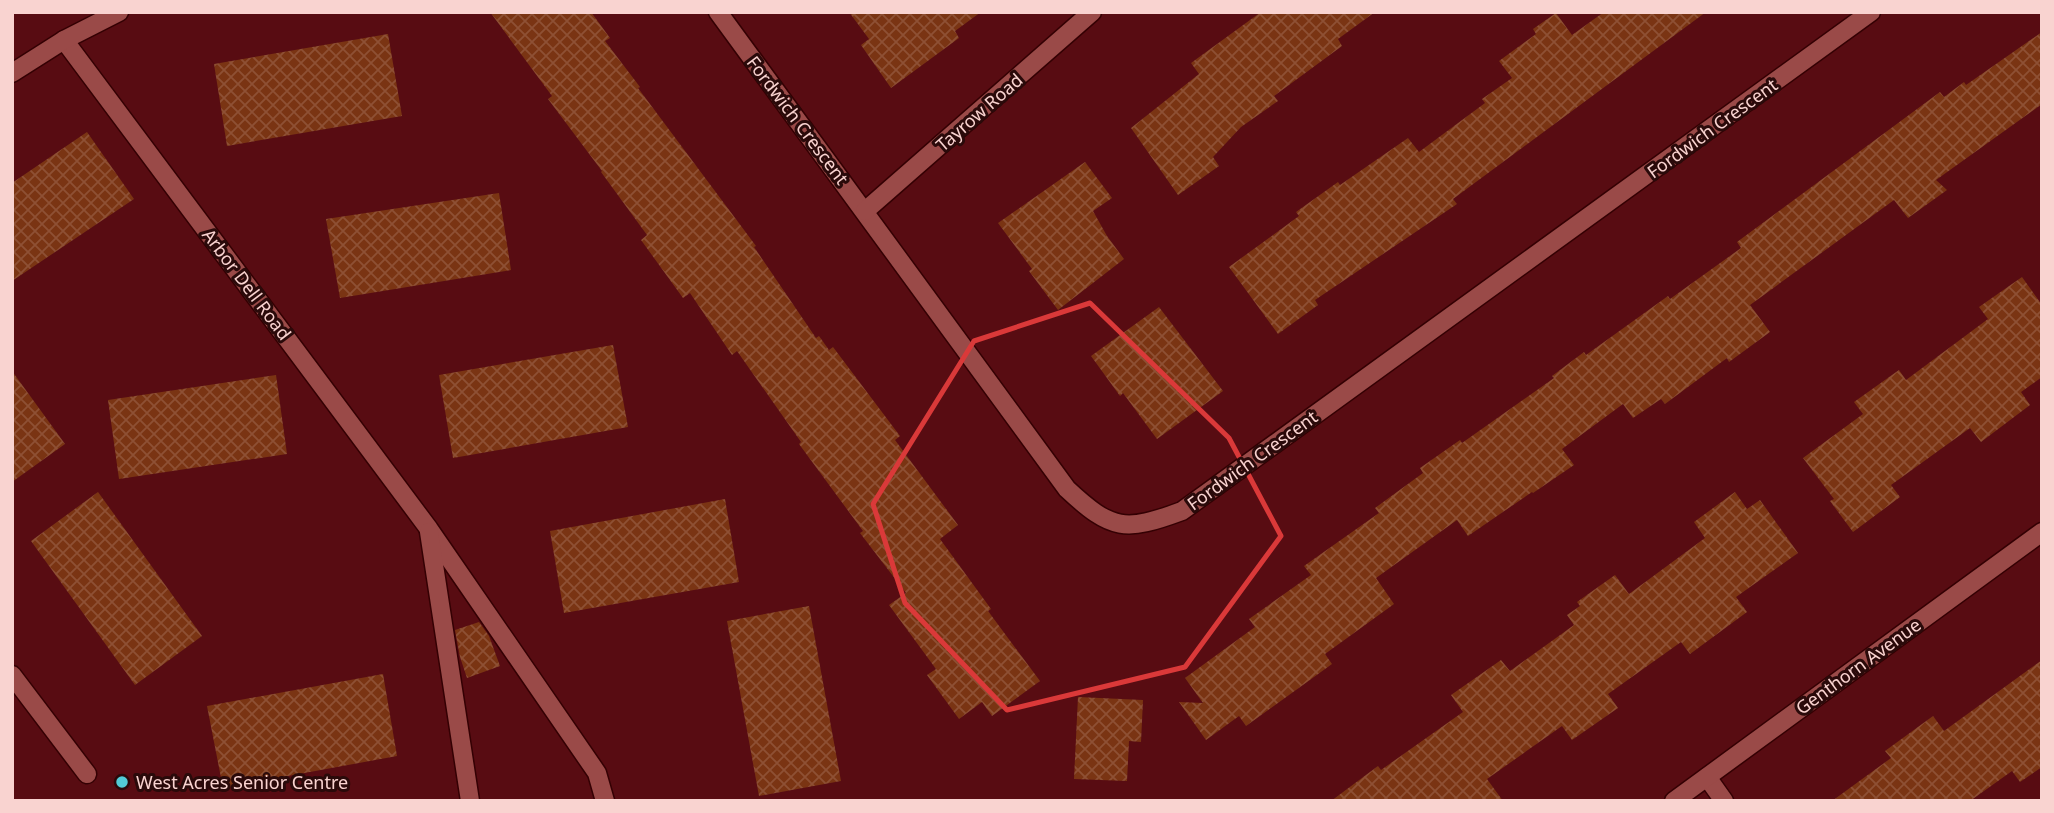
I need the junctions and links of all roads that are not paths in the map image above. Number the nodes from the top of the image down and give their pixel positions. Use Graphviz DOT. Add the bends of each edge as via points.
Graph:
graph roads {
  1 [pos="119,12"];
  2 [pos="718,12"];
  3 [pos="1092,12"];
  4 [pos="1871,12"];
  5 [pos="64,40"];
  6 [pos="12,72"];
  7 [pos="865,211"];
  8 [pos="429,529"];
  9 [pos="2042,532"];
  10 [pos="12,675"];
  11 [pos="87,774"];
  12 [pos="1707,777"];
  13 [pos="470,801"];
  14 [pos="605,801"];
  15 [pos="1674,801"];
  16 [pos="1724,801"];
  1 -- 5 [label="street"];
  2 -- 7 [label="street, Fordwich Crescent"];
  3 -- 7 [label="street, Tayrow Road"];
  4 -- 7 [label="street, Fordwich Crescent" via="1194,503 1154,521 1119,525 1094,514 1067,489"];
  5 -- 6 [label="street"];
  5 -- 8 [label="street, Arbor Dell Road"];
  8 -- 13 [label="street, Arbor Dell Road"];
  8 -- 14 [label="street, Arbor Dell Road" via="597,773"];
  9 -- 12 [label="street, Genthorn Avenue"];
  10 -- 11 [label="street"];
  12 -- 15 [label="street, Genthorn Avenue"];
  12 -- 16 [label="street"];
}
